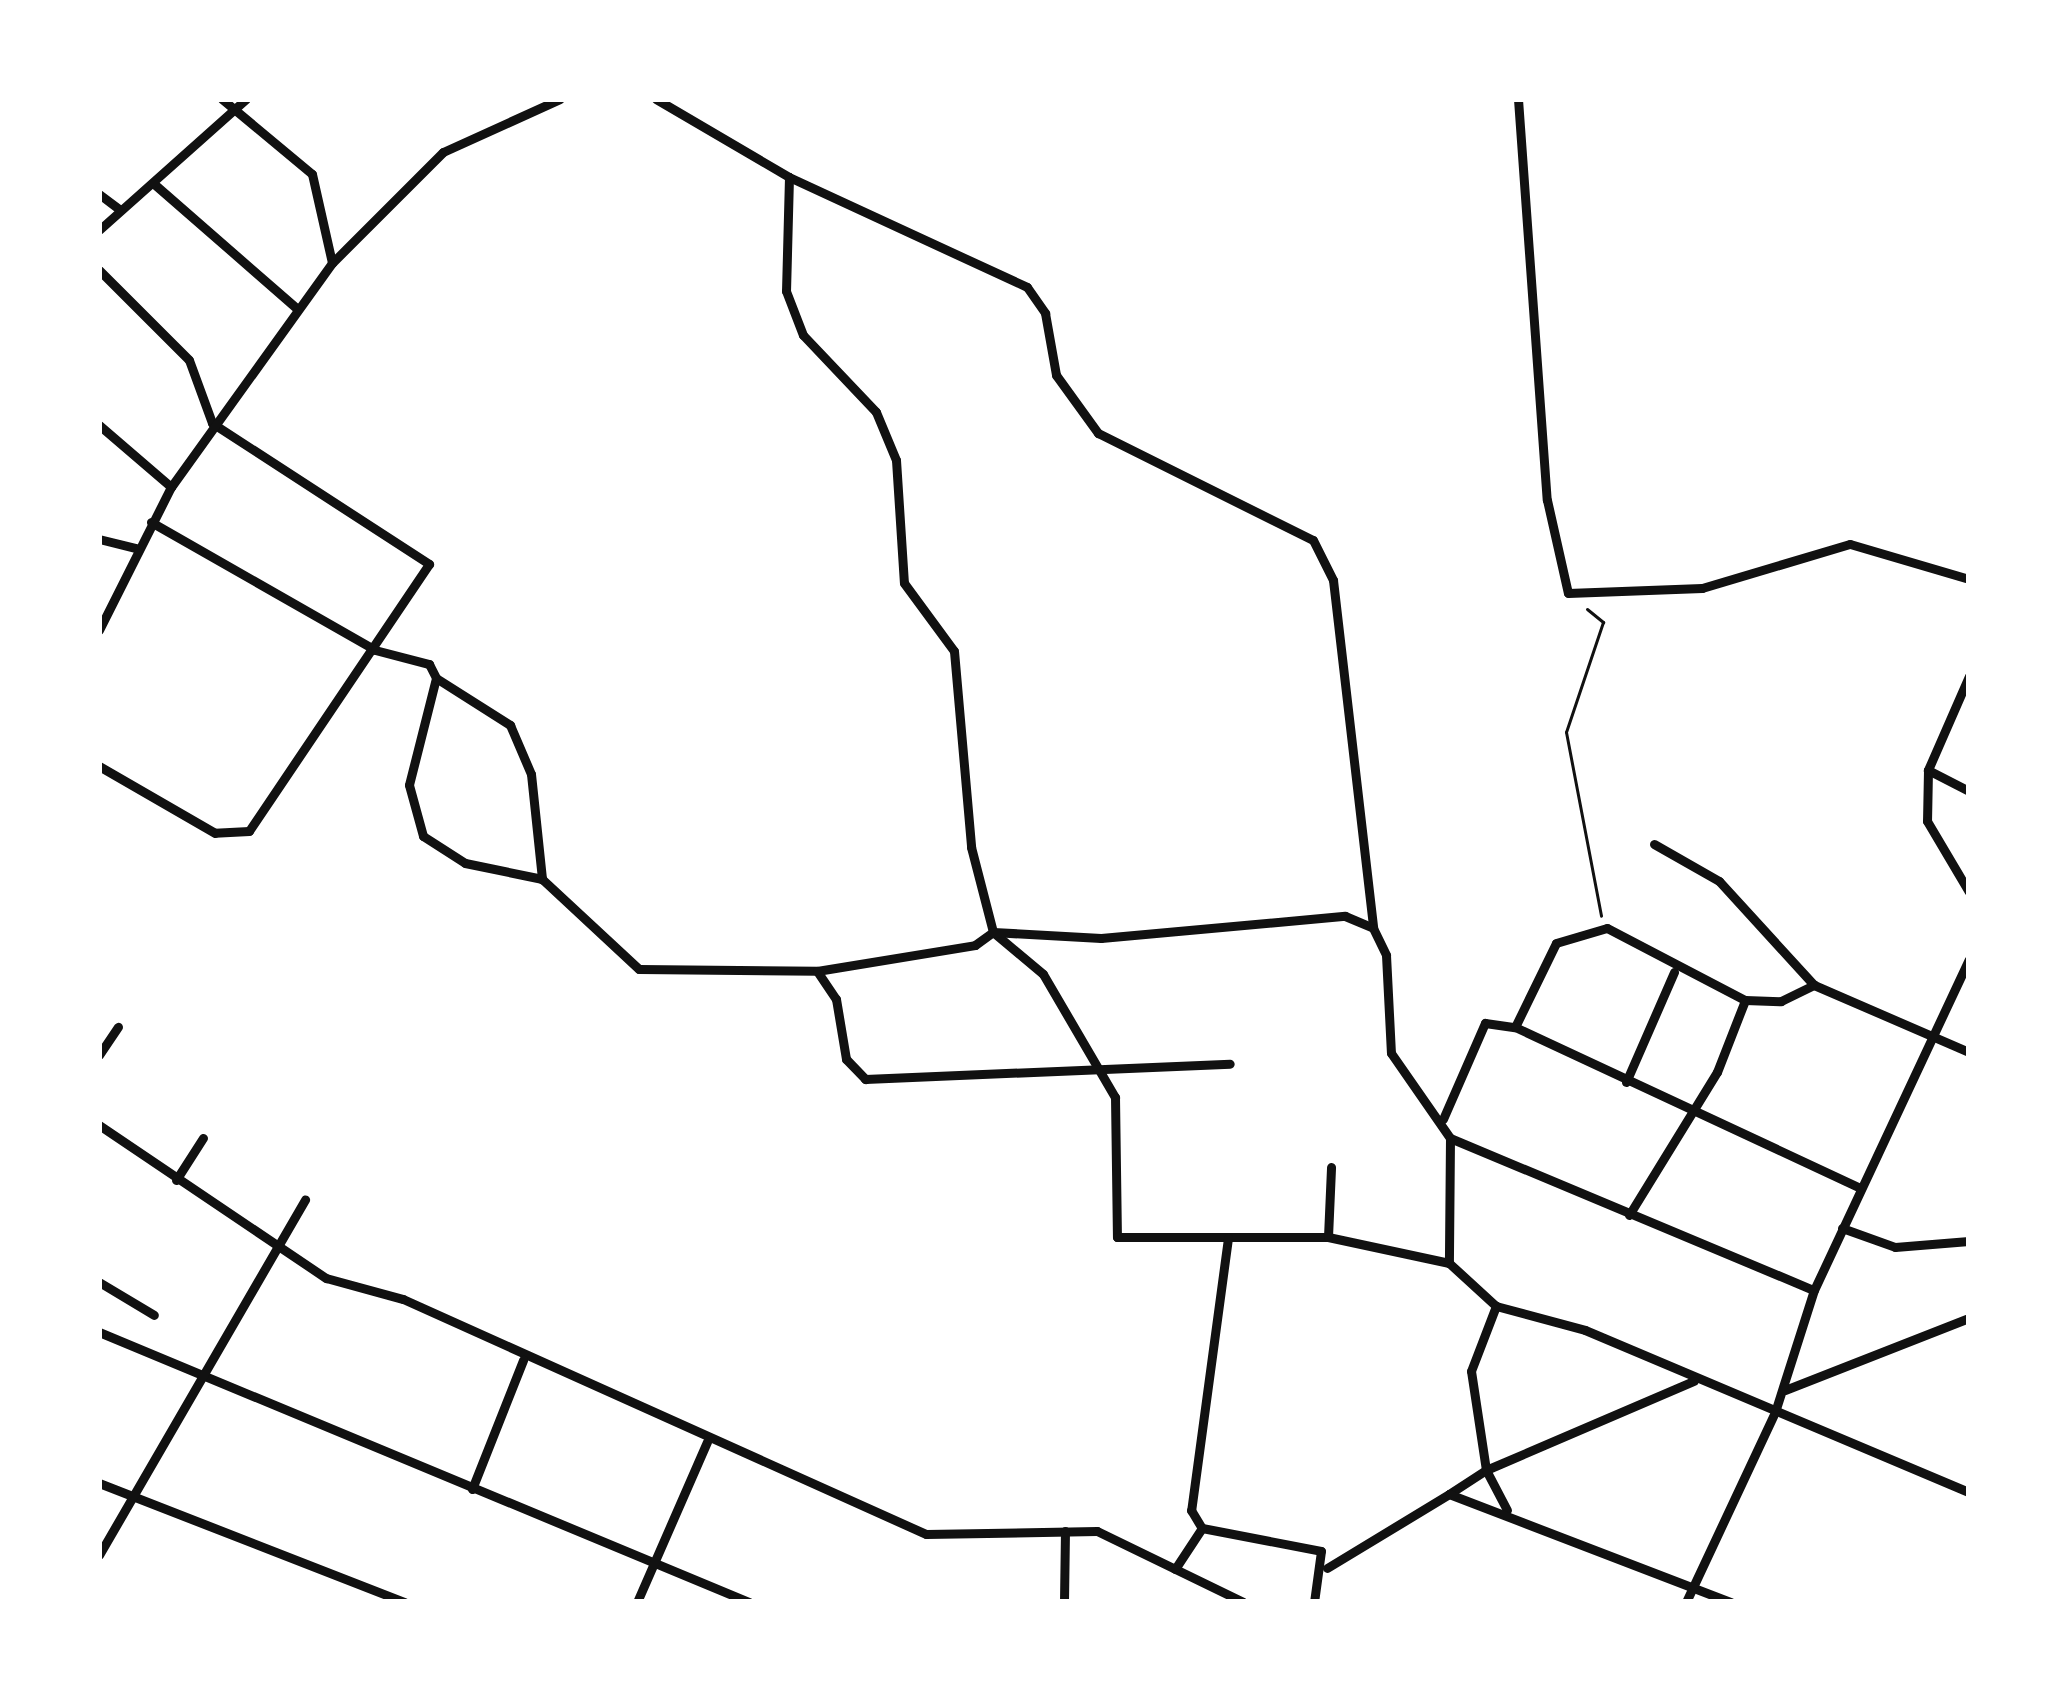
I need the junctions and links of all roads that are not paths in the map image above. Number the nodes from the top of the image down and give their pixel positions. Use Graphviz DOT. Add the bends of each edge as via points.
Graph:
graph roads {
  1 [pos="222,99"];
  2 [pos="246,99"];
  3 [pos="656,99"];
  4 [pos="1517,99"];
  5 [pos="552,100"];
  6 [pos="232,107"];
  7 [pos="789,177"];
  8 [pos="153,183"];
  9 [pos="99,194"];
  10 [pos="120,209"];
  11 [pos="99,230"];
  12 [pos="332,263"];
  13 [pos="99,270"];
  14 [pos="296,308"];
  15 [pos="212,423"];
  16 [pos="99,425"];
  17 [pos="171,487"];
  18 [pos="151,522"];
  19 [pos="99,538"];
  20 [pos="136,548"];
  21 [pos="1969,579"];
  22 [pos="99,630"];
  23 [pos="375,650"];
  24 [pos="1969,676"];
  25 [pos="436,678"];
  26 [pos="99,766"];
  27 [pos="1928,770"];
  28 [pos="1969,791"];
  29 [pos="1654,844"];
  30 [pos="542,879"];
  31 [pos="1969,892"];
  32 [pos="1373,928"];
  33 [pos="993,932"];
  34 [pos="1969,959"];
  35 [pos="817,971"];
  36 [pos="1674,972"];
  37 [pos="1814,985"];
  38 [pos="1745,1000"];
  39 [pos="118,1027"];
  40 [pos="1515,1027"];
  41 [pos="1933,1035"];
  42 [pos="1969,1052"];
  43 [pos="99,1055"];
  44 [pos="1230,1064"];
  45 [pos="1106,1074"];
  46 [pos="1626,1082"];
  47 [pos="1688,1110"];
  48 [pos="1443,1119"];
  49 [pos="99,1125"];
  50 [pos="203,1138"];
  51 [pos="1450,1138"];
  52 [pos="1331,1167"];
  53 [pos="176,1180"];
  54 [pos="1860,1188"];
  55 [pos="305,1199"];
  56 [pos="1629,1215"];
  57 [pos="1842,1228"];
  58 [pos="1328,1237"];
  59 [pos="1228,1238"];
  60 [pos="1969,1241"];
  61 [pos="277,1252"];
  62 [pos="1449,1263"];
  63 [pos="99,1282"];
  64 [pos="1814,1290"];
  65 [pos="1496,1306"];
  66 [pos="154,1315"];
  67 [pos="1968,1317"];
  68 [pos="99,1332"];
  69 [pos="523,1360"];
  70 [pos="206,1376"];
  71 [pos="1694,1381"];
  72 [pos="1784,1391"];
  73 [pos="1775,1412"];
  74 [pos="707,1442"];
  75 [pos="1486,1471"];
  76 [pos="99,1483"];
  77 [pos="472,1489"];
  78 [pos="1969,1492"];
  79 [pos="1449,1494"];
  80 [pos="136,1498"];
  81 [pos="1507,1510"];
  82 [pos="1202,1528"];
  83 [pos="1065,1531"];
  84 [pos="99,1555"];
  85 [pos="656,1561"];
  86 [pos="1175,1568"];
  87 [pos="1327,1568"];
  88 [pos="1694,1586"];
  89 [pos="405,1602"];
  90 [pos="637,1602"];
  91 [pos="749,1602"];
  92 [pos="1064,1602"];
  93 [pos="1243,1602"];
  94 [pos="1313,1602"];
  95 [pos="1686,1602"];
  96 [pos="1731,1602"];
  1 -- 6 [label="street"];
  2 -- 6 [label="street"];
  3 -- 7 [label="street"];
  4 -- 21 [label="street" via="1546,500 1568,592 1702,588 1850,544"];
  5 -- 12 [label="street" via="443,152"];
  6 -- 8 [label="street"];
  6 -- 12 [label="street" via="312,174"];
  7 -- 32 [label="street" via="1027,286 1045,313 1055,375 1099,433 1313,540 1333,580"];
  7 -- 33 [label="street" via="786,291 802,335 876,412 896,460 904,583 954,651 971,848"];
  8 -- 10 [label="street"];
  8 -- 14 [label="street"];
  9 -- 10 [label="street"];
  10 -- 11 [label="street"];
  12 -- 14 [label="street"];
  13 -- 15 [label="street" via="189,360"];
  14 -- 15 [label="street"];
  15 -- 17 [label="street"];
  15 -- 23 [label="street" via="421,549 424,585"];
  16 -- 17 [label="street"];
  17 -- 18 [label="street"];
  18 -- 20 [label="street"];
  18 -- 23 [label="street"];
  19 -- 20 [label="street"];
  20 -- 22 [label="street"];
  23 -- 25 [label="street" via="408,653"];
  23 -- 26 [label="street" via="249,831 232,836"];
  24 -- 27 [label="street"];
  25 -- 30 [label="street" via="510,725 531,774"];
  25 -- 30 [label="street" via="409,785 412,816 465,863"];
  27 -- 28 [label="street"];
  27 -- 31 [label="street" via="1927,821"];
  29 -- 37 [label="street" via="1719,881"];
  30 -- 35 [label="street" via="639,969"];
  32 -- 33 [label="street" via="1345,916 1101,938"];
  32 -- 48 [label="street" via="1386,955 1391,1053"];
  33 -- 35 [label="street" via="975,945"];
  33 -- 45 [label="street" via="1043,974"];
  34 -- 41 [label="street"];
  35 -- 45 [label="street" via="836,999 846,1059 865,1079"];
  36 -- 38 [label="street"];
  36 -- 40 [label="street" via="1607,928 1556,943"];
  36 -- 46 [label="street"];
  37 -- 38 [label="street" via="1781,1001"];
  37 -- 41 [label="street"];
  38 -- 47 [label="street" via="1717,1072"];
  39 -- 43 [label="street"];
  40 -- 46 [label="street"];
  40 -- 48 [label="street" via="1485,1023 1474,1036"];
  41 -- 42 [label="street"];
  41 -- 54 [label="street"];
  44 -- 45 [label="street"];
  45 -- 59 [label="street" via="1117,1238"];
  46 -- 47 [label="street"];
  47 -- 54 [label="street"];
  47 -- 56 [label="street"];
  48 -- 51 [label="street"];
  49 -- 53 [label="street"];
  50 -- 53 [label="street"];
  51 -- 56 [label="street"];
  51 -- 62 [label="street"];
  52 -- 58 [label="street"];
  53 -- 61 [label="street"];
  54 -- 57 [label="street"];
  55 -- 61 [label="street"];
  56 -- 64 [label="street"];
  57 -- 60 [label="street" via="1895,1247"];
  57 -- 64 [label="street"];
  58 -- 59 [label="street"];
  58 -- 62 [label="street"];
  59 -- 82 [label="street" via="1188,1490"];
  61 -- 69 [label="street"];
  61 -- 70 [label="street"];
  62 -- 65 [label="street"];
  63 -- 66 [label="street"];
  64 -- 72 [label="street"];
  65 -- 71 [label="street" via="1585,1330"];
  65 -- 75 [label="street" via="1471,1371"];
  67 -- 72 [label="street"];
  68 -- 70 [label="street"];
  69 -- 74 [label="street"];
  69 -- 77 [label="street"];
  70 -- 77 [label="street"];
  70 -- 80 [label="street"];
  71 -- 73 [label="street"];
  71 -- 75 [label="street"];
  72 -- 73 [label="street"];
  73 -- 78 [label="street"];
  73 -- 88 [label="street"];
  74 -- 83 [label="street" via="926,1534"];
  74 -- 85 [label="street"];
  75 -- 79 [label="street"];
  75 -- 81 [label="street"];
  76 -- 80 [label="street"];
  77 -- 85 [label="street"];
  79 -- 81 [label="street"];
  79 -- 87 [label="street"];
  80 -- 84 [label="street"];
  80 -- 89 [label="street"];
  81 -- 88 [label="street"];
  82 -- 86 [label="street"];
  82 -- 87 [label="street" via="1304,1541"];
  83 -- 86 [label="street" via="1097,1531"];
  83 -- 92 [label="street"];
  85 -- 90 [label="street"];
  85 -- 91 [label="street"];
  86 -- 93 [label="street"];
  87 -- 94 [label="street"];
  88 -- 95 [label="street"];
  88 -- 96 [label="street"];
}
